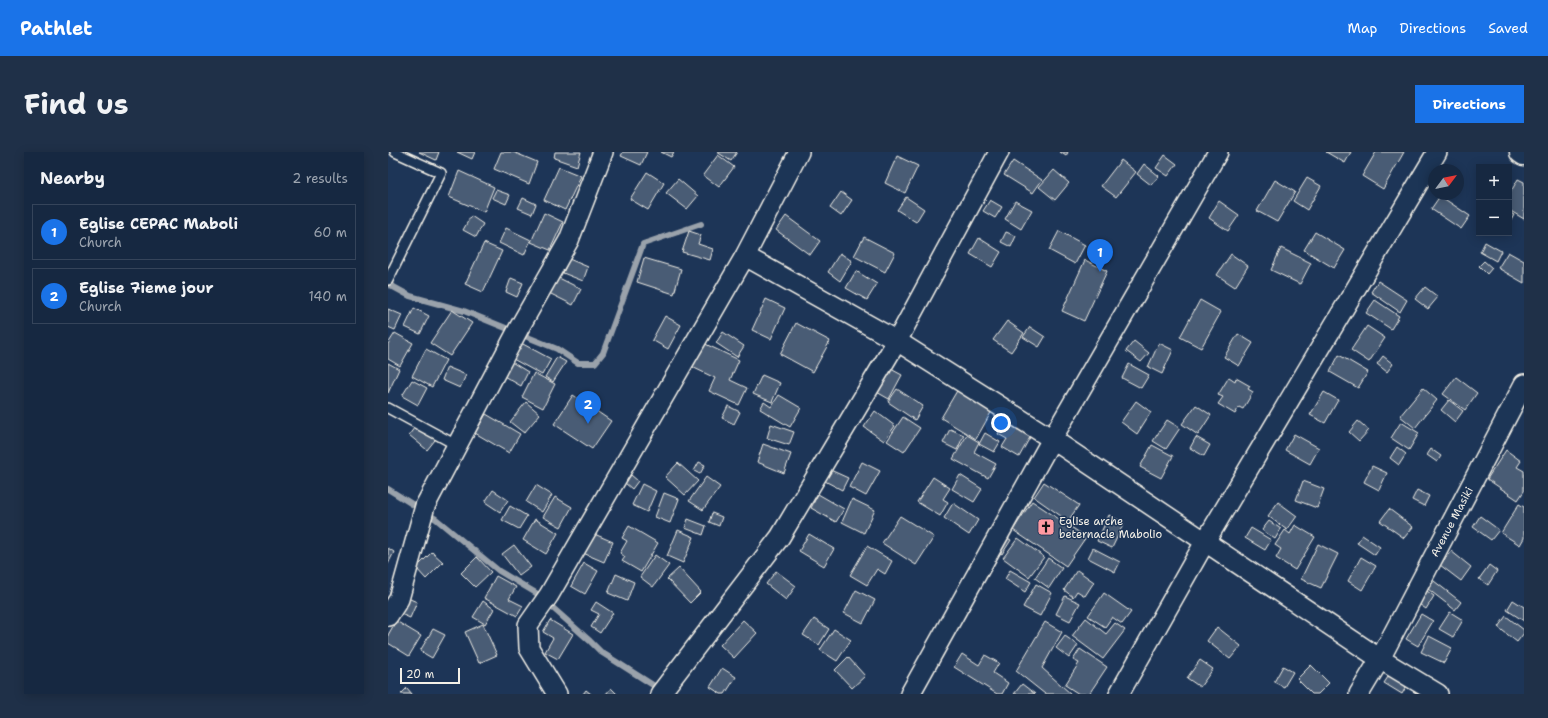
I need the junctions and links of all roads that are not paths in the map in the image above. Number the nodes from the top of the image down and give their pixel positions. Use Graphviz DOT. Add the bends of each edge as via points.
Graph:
graph roads {
  1 [pos="395,152"];
  2 [pos="603,152"];
  3 [pos="799,152"];
  4 [pos="999,152"];
  5 [pos="1218,152"];
  6 [pos="1437,152"];
  7 [pos="1521,152"];
  8 [pos="1524,154"];
  9 [pos="745,256"];
  10 [pos="389,278"];
  11 [pos="897,341"];
  12 [pos="1524,384"];
  13 [pos="388,408"];
  14 [pos="1052,439"];
  15 [pos="458,446"];
  16 [pos="1205,542"];
  17 [pos="388,616"];
  18 [pos="1380,659"];
  19 [pos="662,690"];
  20 [pos="557,694"];
  21 [pos="910,694"];
  22 [pos="1119,694"];
  23 [pos="1359,694"];
  24 [pos="1438,694"];
  1 -- 10 [label="lane" via="441,173"];
  2 -- 15 [label="street" via="569,240"];
  3 -- 9 [label="street"];
  4 -- 11 [label="street"];
  5 -- 14 [label="street"];
  6 -- 16 [label="street"];
  7 -- 8 [label="highway"];
  9 -- 11 [label="street"];
  9 -- 20 [label="street" via="546,600 528,625 529,648"];
  11 -- 14 [label="street"];
  11 -- 19 [label="street" via="780,537"];
  12 -- 18 [label="street, Avenue Masiki"];
  13 -- 15 [label="lane"];
  14 -- 16 [label="street"];
  14 -- 21 [label="street"];
  15 -- 17 [label="street" via="423,512 399,599"];
  16 -- 18 [label="street"];
  16 -- 22 [label="street"];
  18 -- 23 [label="street, Avenue Masiki"];
  18 -- 24 [label="street"];
}
